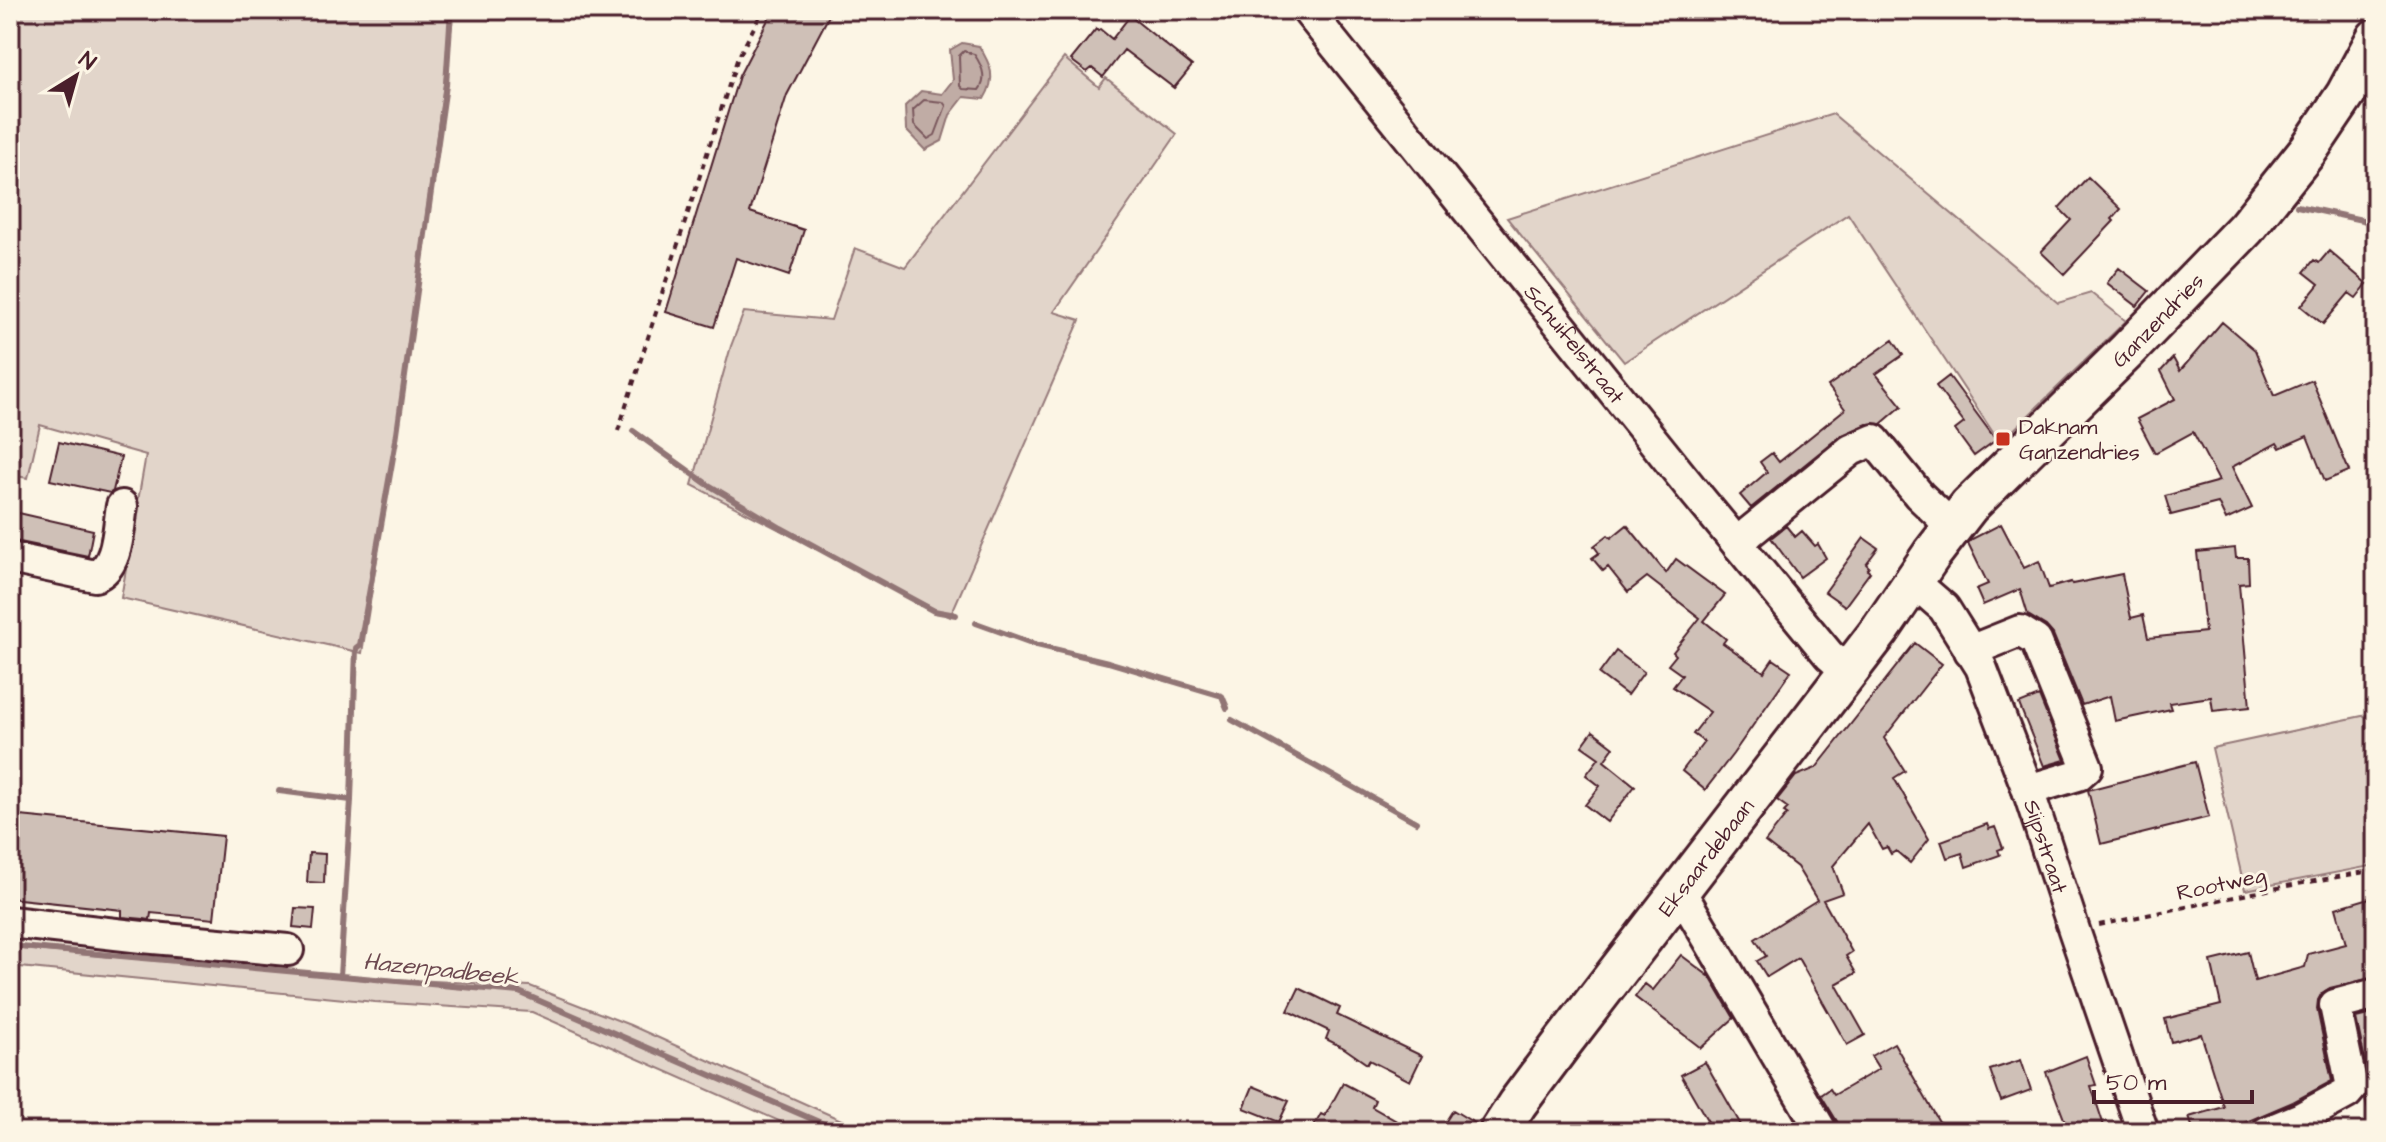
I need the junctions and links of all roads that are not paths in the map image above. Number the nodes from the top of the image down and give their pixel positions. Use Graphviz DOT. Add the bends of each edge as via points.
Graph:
graph roads {
  1 [pos="1307,10"];
  2 [pos="2376,38"];
  3 [pos="122,506"];
  4 [pos="1950,530"];
  5 [pos="1738,545"];
  6 [pos="10,558"];
  7 [pos="1914,582"];
  8 [pos="1970,651"];
  9 [pos="1848,672"];
  10 [pos="2028,790"];
  11 [pos="1680,891"];
  12 [pos="10,922"];
  13 [pos="288,950"];
  14 [pos="2376,994"];
  15 [pos="1499,1132"];
  16 [pos="1822,1132"];
  17 [pos="2143,1132"];
  18 [pos="2267,1132"];
  1 -- 5 [label="street, Schuifelstraat"];
  2 -- 4 [label="main road, Ganzendries" via="2309,149 2246,228"];
  3 -- 6 [label="street" via="112,560 104,572 95,576"];
  4 -- 5 [label="street" via="1874,440 1851,450"];
  4 -- 7 [label="main road, Ganzendries"];
  5 -- 9 [label="street, Schuifelstraat"];
  7 -- 8 [label="street, Sijpstraat" via="1944,608"];
  7 -- 9 [label="main road, Eksaardebaan"];
  8 -- 10 [label="street, Sijpstraat"];
  8 -- 10 [label="street" via="2020,631 2036,641 2087,767 2078,775"];
  9 -- 11 [label="main road, Eksaardebaan"];
  10 -- 17 [label="street, Sijpstraat"];
  11 -- 15 [label="main road, Eksaardebaan"];
  11 -- 16 [label="street"];
  12 -- 13 [label="street"];
  14 -- 18 [label="street" via="2335,1005 2352,1087"];
}
